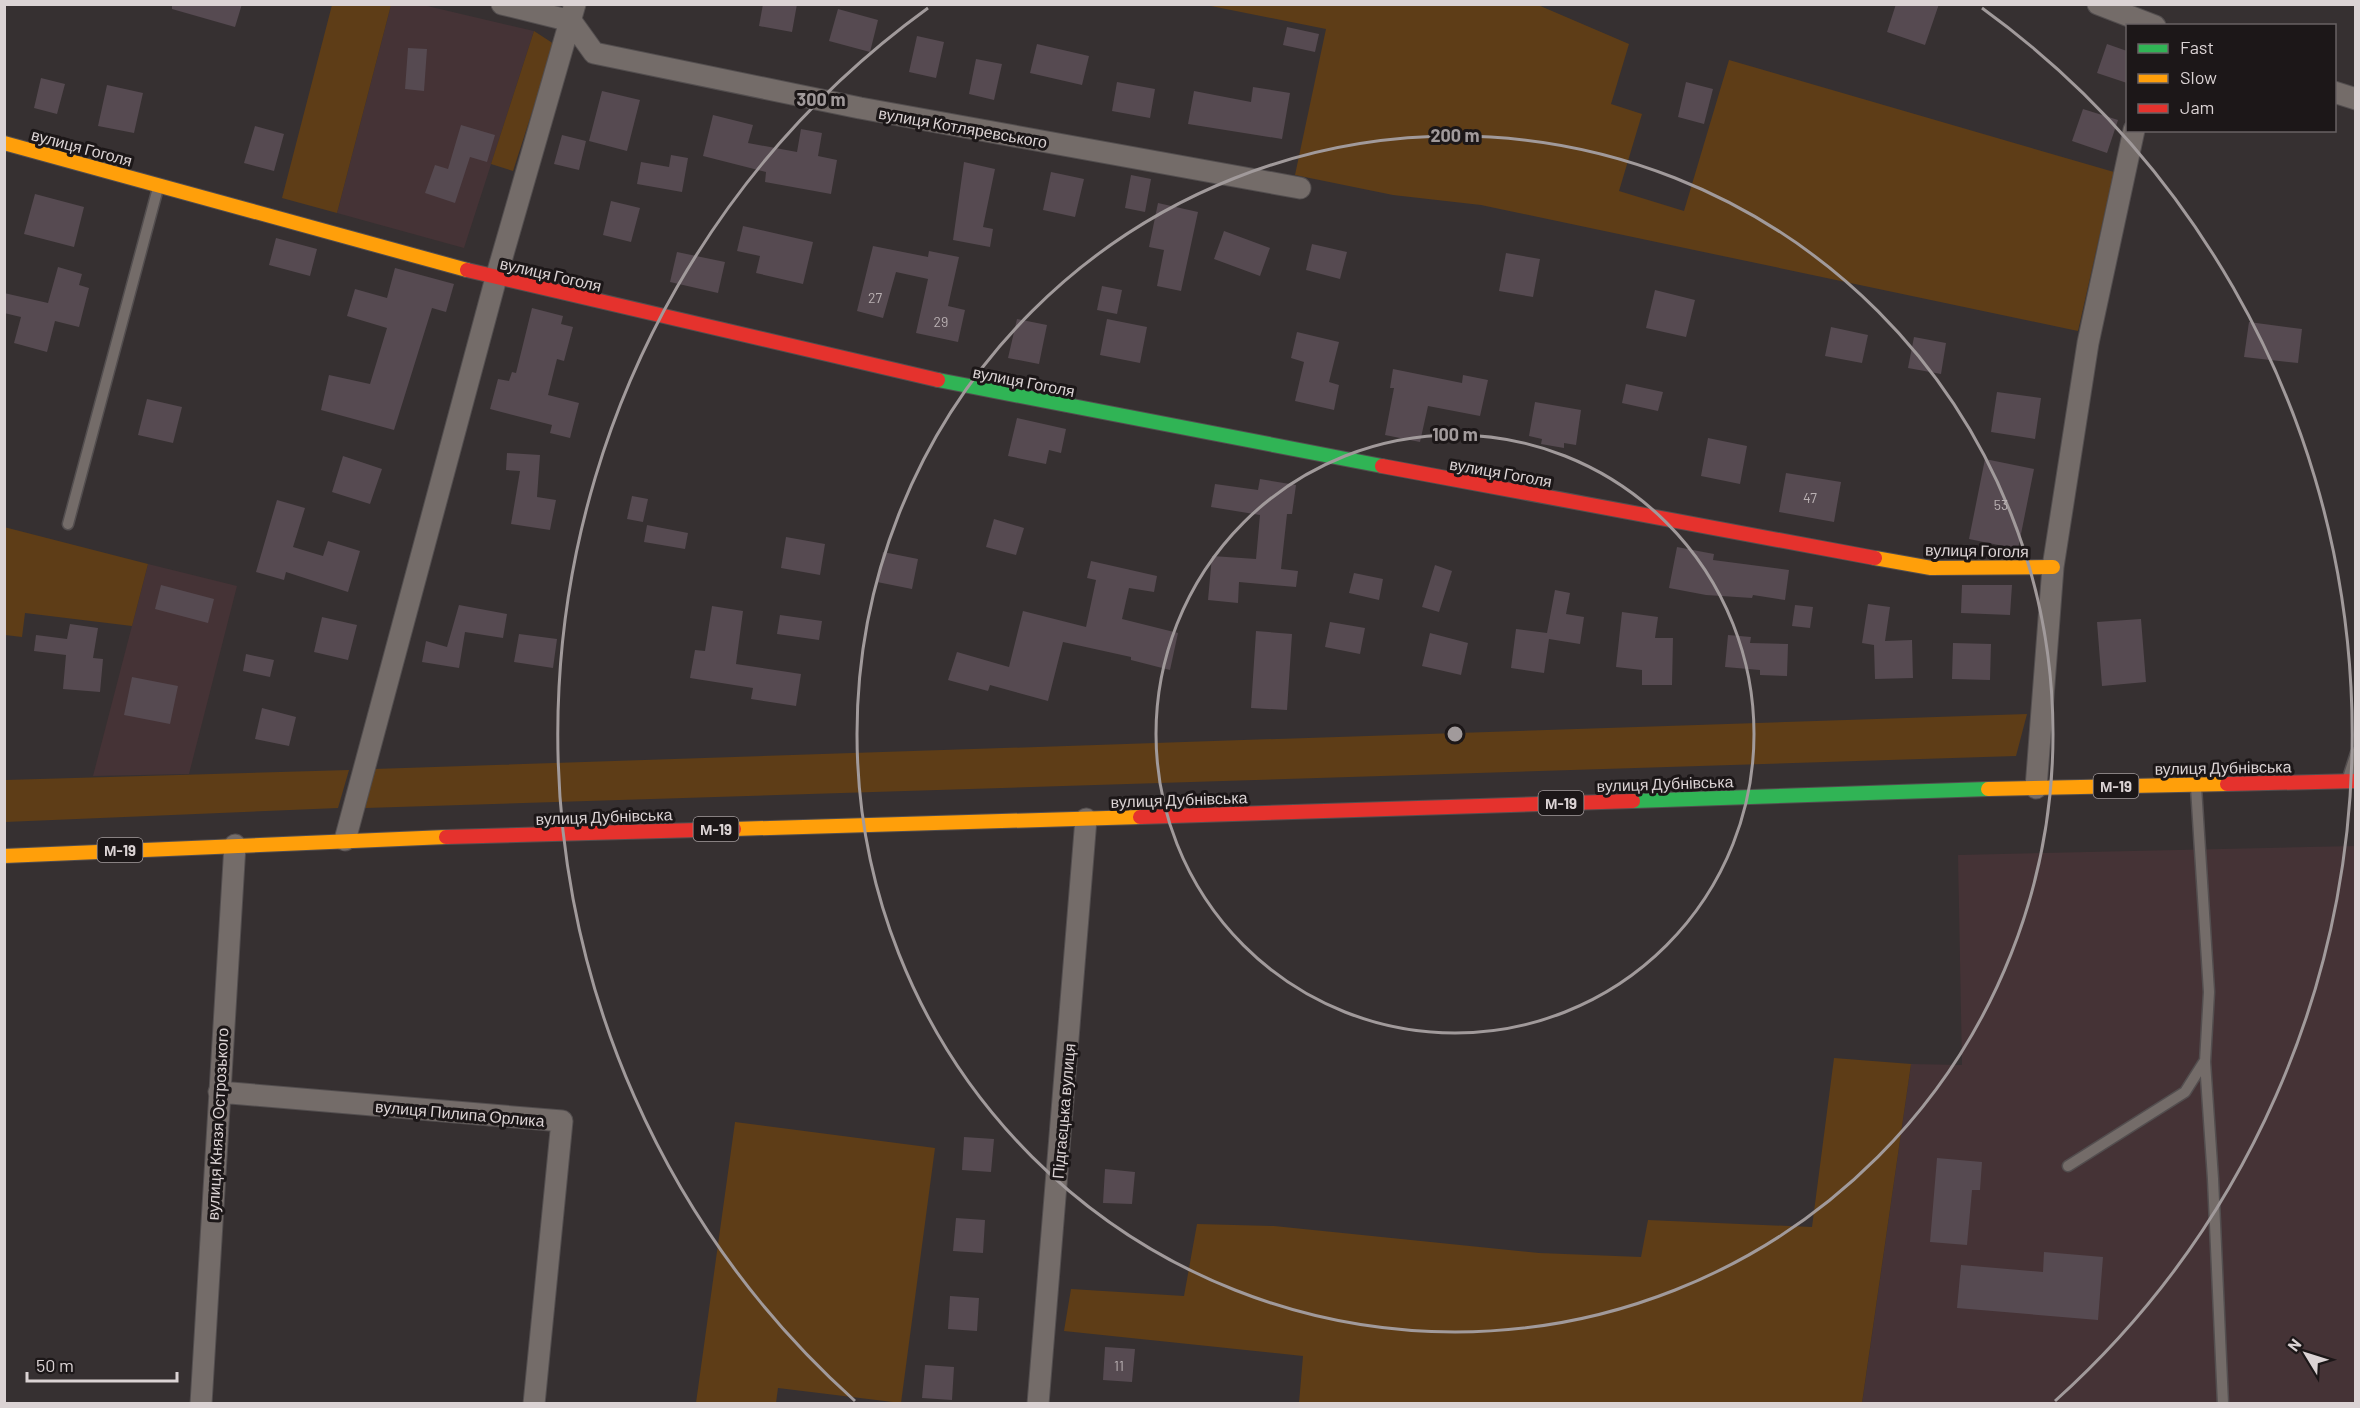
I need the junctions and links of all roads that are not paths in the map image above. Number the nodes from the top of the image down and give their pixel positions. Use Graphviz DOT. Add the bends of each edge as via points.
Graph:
graph roads {
  1 [pos="502,4"];
  2 [pos="2098,4"];
  3 [pos="573,13"];
  4 [pos="2150,24"];
  5 [pos="2336,93"];
  6 [pos="2355,99"];
  7 [pos="2134,132"];
  8 [pos="4,143"];
  9 [pos="159,185"];
  10 [pos="1300,188"];
  11 [pos="496,278"];
  12 [pos="68,524"];
  13 [pos="2053,567"];
  14 [pos="2355,753"];
  15 [pos="2351,781"];
  16 [pos="2195,784"];
  17 [pos="2036,788"];
  18 [pos="1086,819"];
  19 [pos="345,840"];
  20 [pos="235,845"];
  21 [pos="4,856"];
  22 [pos="2205,1062"];
  23 [pos="219,1092"];
  24 [pos="2068,1166"];
  25 [pos="201,1404"];
  26 [pos="534,1404"];
  27 [pos="1038,1404"];
  28 [pos="2223,1404"];
  1 -- 3 [label="street"];
  2 -- 4 [label="street"];
  3 -- 10 [label="street, вулиця Котляревського" via="594,53 860,108"];
  3 -- 11 [label="street"];
  5 -- 6 [label="street"];
  7 -- 13 [label="street" via="2088,343"];
  8 -- 9 [label="main road, вулиця Гоголя"];
  9 -- 11 [label="main road, вулиця Гоголя"];
  9 -- 12 [label="lane"];
  11 -- 13 [label="main road, вулиця Гоголя" via="893,371 1223,438 1931,568"];
  11 -- 19 [label="street"];
  13 -- 17 [label="street"];
  14 -- 15 [label="lane"];
  15 -- 16 [label="main road, вулиця Дубнівська / М-19"];
  16 -- 17 [label="main road, вулиця Дубнівська / М-19"];
  16 -- 22 [label="lane" via="2209,992"];
  17 -- 18 [label="main road, вулиця Дубнівська / М-19"];
  18 -- 19 [label="main road, вулиця Дубнівська / М-19"];
  18 -- 27 [label="street, Підгаєцька вулиця"];
  19 -- 20 [label="main road, вулиця Дубнівська / М-19"];
  20 -- 21 [label="main road, вулиця Дубнівська / М-19"];
  20 -- 23 [label="street, вулиця Князя Острозького"];
  22 -- 24 [label="lane" via="2185,1092"];
  22 -- 28 [label="lane"];
  23 -- 25 [label="street, вулиця Князя Острозького"];
  23 -- 26 [label="street, вулиця Пилипа Орлика" via="562,1121"];
}
